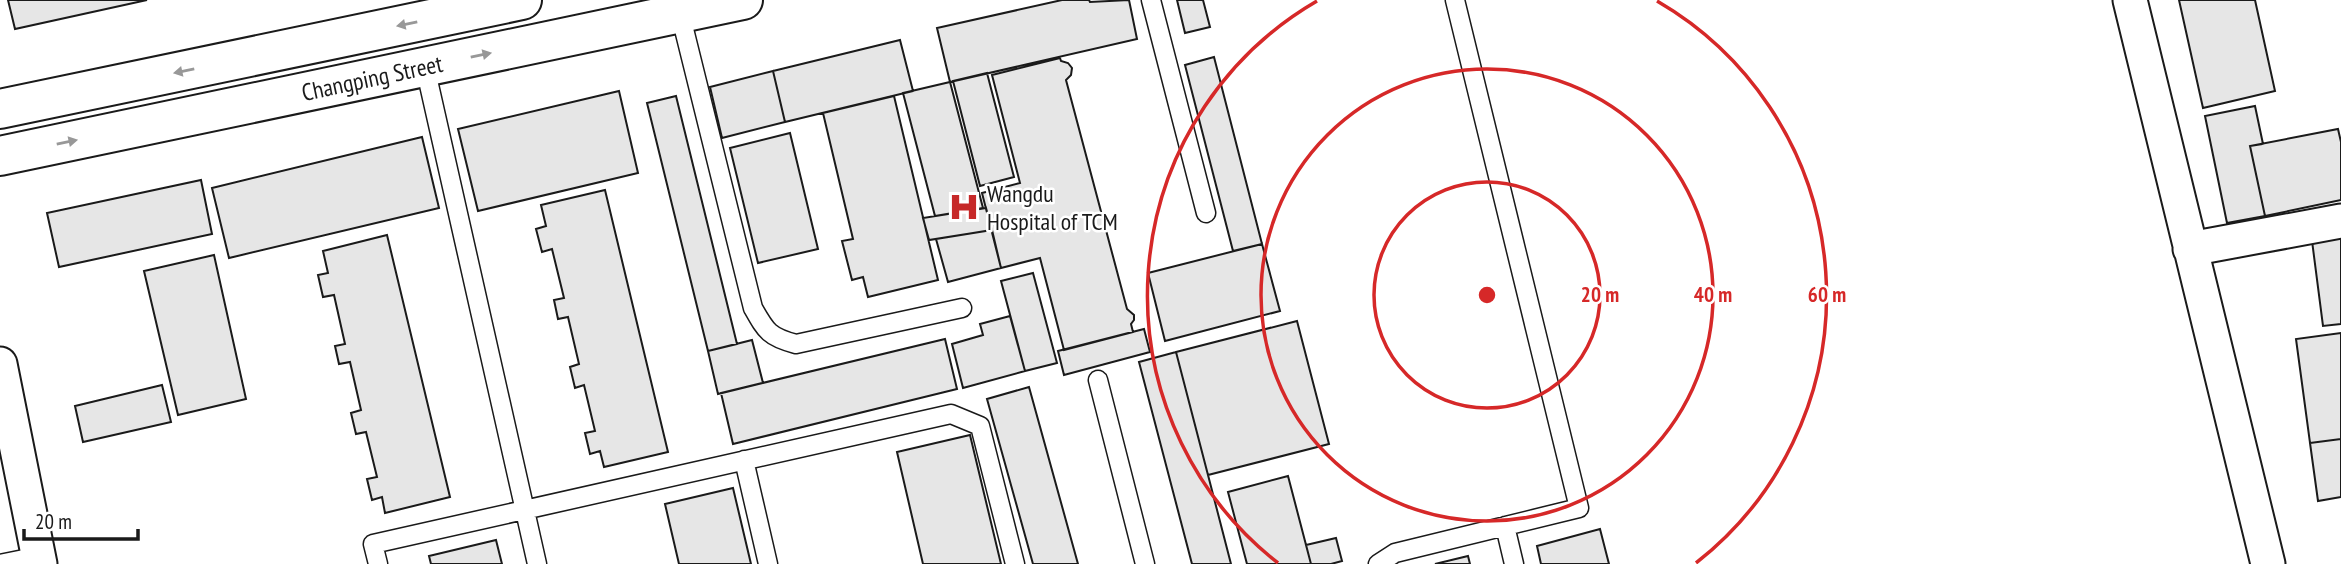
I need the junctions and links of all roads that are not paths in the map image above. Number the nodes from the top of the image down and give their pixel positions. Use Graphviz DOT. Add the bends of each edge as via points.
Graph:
graph roads {
  1 [pos="522,0"];
  2 [pos="743,0"];
  3 [pos="1151,0"];
  4 [pos="1455,0"];
  5 [pos="2130,0"];
  6 [pos="680,13"];
  7 [pos="425,67"];
  8 [pos="0,109"];
  9 [pos="0,156"];
  10 [pos="1206,213"];
  11 [pos="2341,221"];
  12 [pos="2190,249"];
  13 [pos="962,308"];
  14 [pos="1098,380"];
  15 [pos="2,382"];
  16 [pos="744,460"];
  17 [pos="525,510"];
  18 [pos="1505,526"];
  19 [pos="39,560"];
  20 [pos="0,564"];
  21 [pos="378,564"];
  22 [pos="537,564"];
  23 [pos="768,564"];
  24 [pos="1015,564"];
  25 [pos="1145,564"];
  26 [pos="1378,564"];
  27 [pos="1514,564"];
  28 [pos="2268,564"];
  1 -- 8 [label="street, Changping Street, one-way"];
  2 -- 6 [label="street, Changping Street"];
  3 -- 10 [label="lane"];
  4 -- 18 [label="lane" via="1579,508"];
  5 -- 12 [label="street"];
  7 -- 6 [label="street, Changping Street, one-way"];
  6 -- 13 [label="lane" via="753,308 764,329 776,339 796,344"];
  9 -- 7 [label="street, Changping Street, one-way"];
  7 -- 17 [label="lane"];
  11 -- 12 [label="street"];
  12 -- 28 [label="street"];
  14 -- 25 [label="lane"];
  15 -- 19 [label="street"];
  16 -- 17 [label="lane"];
  16 -- 23 [label="lane"];
  16 -- 24 [label="lane" via="951,414 980,426"];
  17 -- 21 [label="lane" via="373,544"];
  17 -- 22 [label="lane"];
  18 -- 26 [label="lane" via="1395,553"];
  18 -- 27 [label="lane"];
  19 -- 20 [label="lane"];
}
